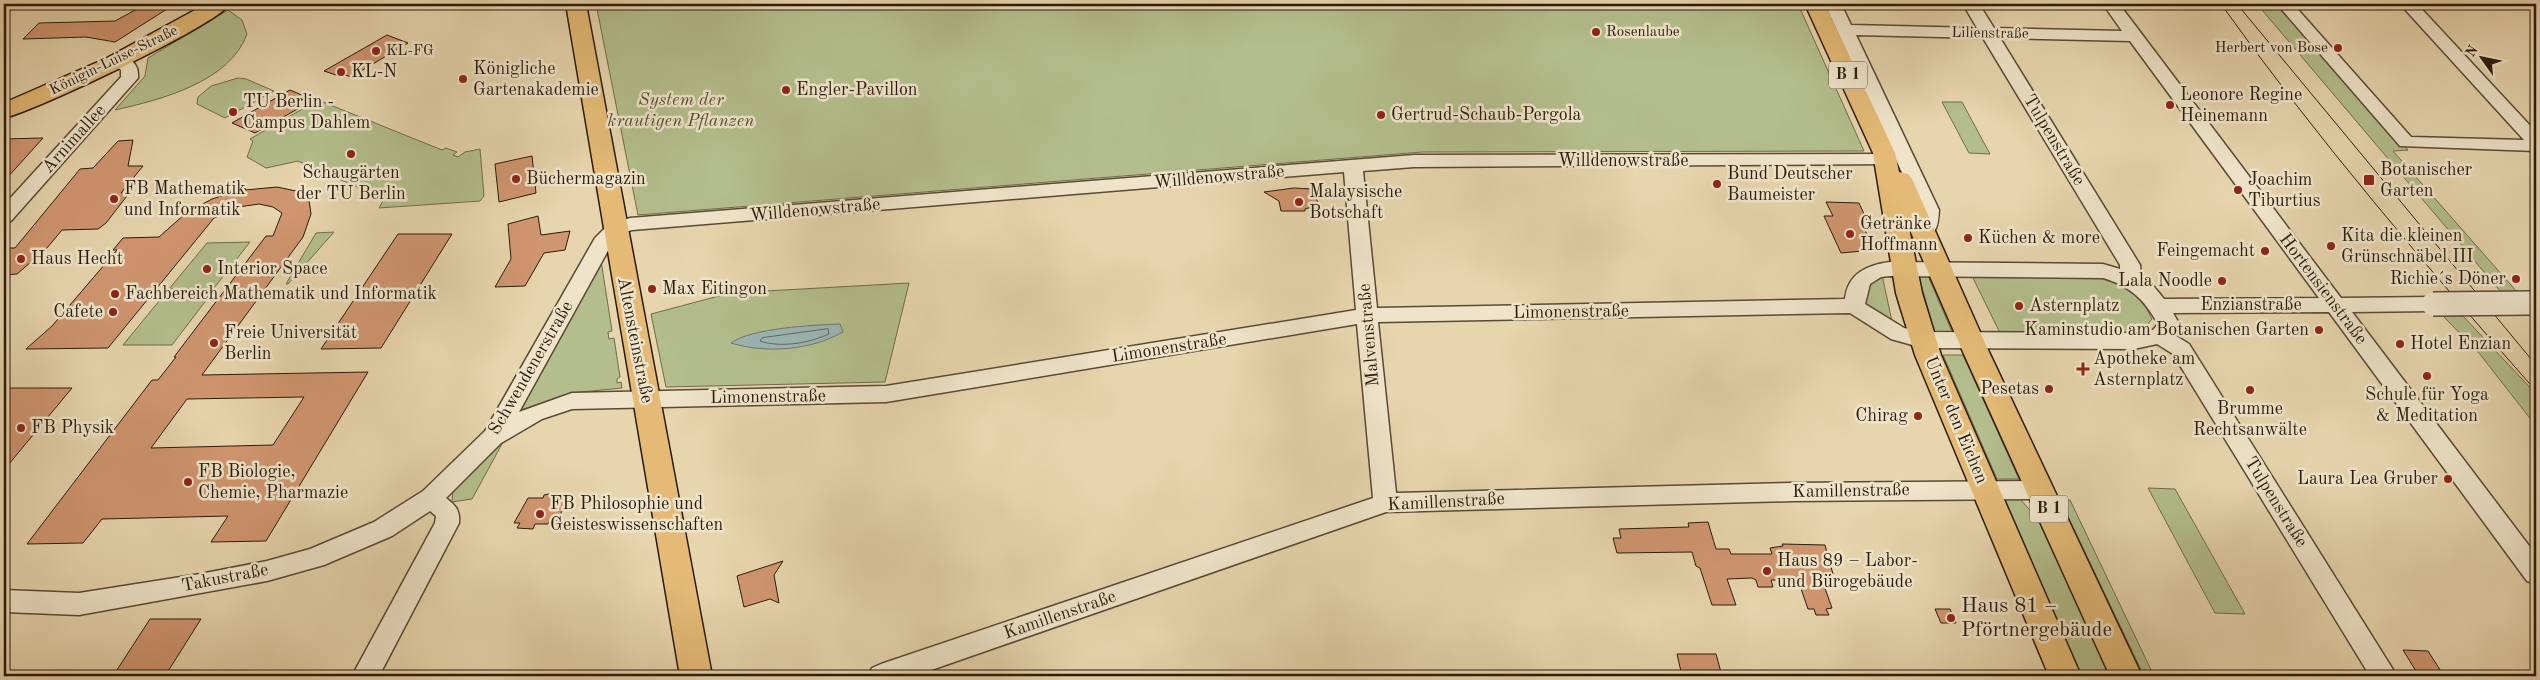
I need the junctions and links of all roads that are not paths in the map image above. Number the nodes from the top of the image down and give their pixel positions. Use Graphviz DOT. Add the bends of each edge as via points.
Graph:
graph roads {
  1 [pos="220,4"];
  2 [pos="576,4"];
  3 [pos="1815,4"];
  4 [pos="1833,4"];
  5 [pos="1971,4"];
  6 [pos="2111,4"];
  7 [pos="2285,4"];
  8 [pos="2408,4"];
  9 [pos="1845,30"];
  10 [pos="1989,34"];
  11 [pos="2135,36"];
  12 [pos="118,61"];
  13 [pos="4,111"];
  14 [pos="2536,142"];
  15 [pos="2536,146"];
  16 [pos="1884,156"];
  17 [pos="1353,166"];
  18 [pos="4,217"];
  19 [pos="615,229"];
  20 [pos="1922,232"];
  21 [pos="1905,269"];
  22 [pos="1940,270"];
  23 [pos="2131,279"];
  24 [pos="2534,303"];
  25 [pos="2334,305"];
  26 [pos="1855,306"];
  27 [pos="2158,306"];
  28 [pos="1367,315"];
  29 [pos="2160,336"];
  30 [pos="1923,340"];
  31 [pos="1971,341"];
  32 [pos="646,399"];
  33 [pos="493,437"];
  34 [pos="1985,489"];
  35 [pos="2040,490"];
  36 [pos="431,498"];
  37 [pos="1385,503"];
  38 [pos="2536,574"];
  39 [pos="4,601"];
  40 [pos="365,676"];
  41 [pos="696,676"];
  42 [pos="881,676"];
  43 [pos="2065,676"];
  44 [pos="2126,676"];
  45 [pos="2384,676"];
  1 -- 12 [label="main road, Königin-Luise-Straße"];
  2 -- 19 [label="main road, Altensteinstraße"];
  3 -- 16 [label="main road, Unter den Eichen / B 1"];
  4 -- 9 [label="street"];
  5 -- 10 [label="street, Tulpenstraße"];
  6 -- 11 [label="street, Hortensienstraße"];
  7 -- 15 [label="street" via="2406,142"];
  8 -- 14 [label="street"];
  9 -- 10 [label="street, Lilienstraße"];
  9 -- 20 [label="street" via="1930,210 1928,227"];
  10 -- 11 [label="street, Lilienstraße"];
  10 -- 23 [label="street, Tulpenstraße" via="2130,265"];
  11 -- 25 [label="street, Hortensienstraße"];
  12 -- 13 [label="main road, Königin-Luise-Straße"];
  12 -- 18 [label="street, Arnimallee" via="130,68 129,78"];
  16 -- 17 [label="street, Willdenowstraße" via="1414,161"];
  16 -- 20 [label="main road, Unter den Eichen / B 1" via="1903,184"];
  16 -- 21 [label="main road, Unter den Eichen / B 1"];
  17 -- 19 [label="street, Willdenowstraße" via="630,224"];
  17 -- 28 [label="street, Malvenstraße"];
  19 -- 32 [label="main road, Altensteinstraße"];
  19 -- 33 [label="street, Schwendenerstraße" via="602,243"];
  20 -- 22 [label="main road, Unter den Eichen / B 1"];
  21 -- 22 [label="street"];
  21 -- 26 [label="street" via="1884,269 1864,278 1855,290"];
  21 -- 30 [label="main road, Unter den Eichen / B 1"];
  22 -- 23 [label="street" via="2103,271"];
  22 -- 31 [label="main road, Unter den Eichen / B 1"];
  23 -- 27 [label="street" via="2144,286"];
  24 -- 25 [label="street, Enzianstraße, bridge"];
  25 -- 27 [label="street, Enzianstraße"];
  25 -- 38 [label="street, Hortensienstraße"];
  26 -- 28 [label="street, Limonenstraße"];
  26 -- 30 [label="street" via="1898,334"];
  27 -- 29 [label="street" via="2169,325"];
  28 -- 32 [label="street, Limonenstraße" via="886,394"];
  28 -- 37 [label="street, Malvenstraße"];
  29 -- 31 [label="street" via="2134,341"];
  29 -- 45 [label="street, Tulpenstraße" via="2181,349"];
  30 -- 31 [label="street"];
  30 -- 34 [label="main road, Unter den Eichen / B 1"];
  31 -- 35 [label="main road, Unter den Eichen / B 1"];
  32 -- 33 [label="street, Limonenstraße" via="590,399 554,406 513,424"];
  32 -- 41 [label="main road, Altensteinstraße"];
  33 -- 36 [label="street, Schwendenerstraße"];
  34 -- 35 [label="street, Kamillenstraße"];
  34 -- 37 [label="street, Kamillenstraße"];
  34 -- 43 [label="main road, Unter den Eichen / B 1"];
  35 -- 44 [label="main road, Unter den Eichen / B 1"];
  36 -- 39 [label="street, Takustraße" via="384,528 315,558 267,571 79,604"];
  36 -- 40 [label="street" via="448,513 447,523"];
  37 -- 42 [label="street, Kamillenstraße"];
}
